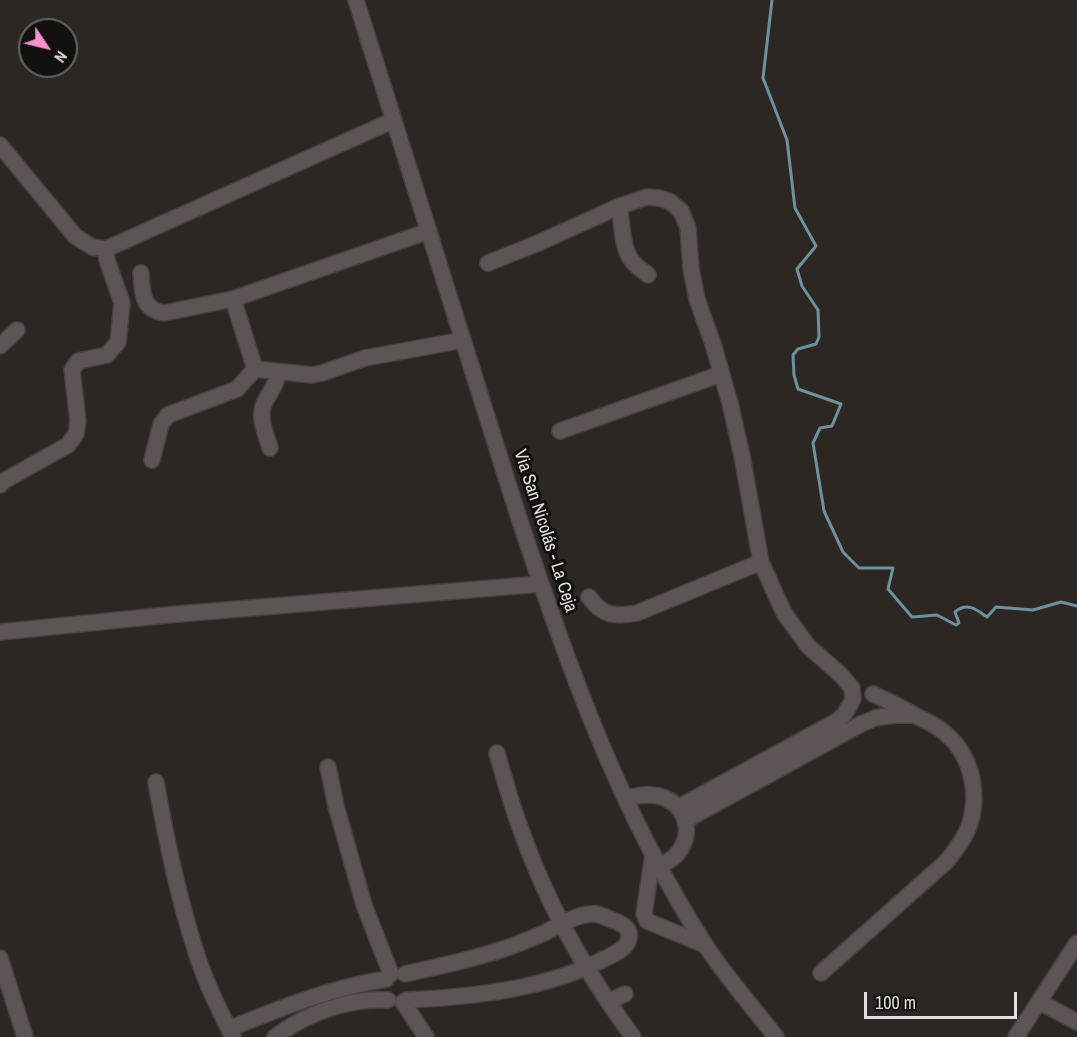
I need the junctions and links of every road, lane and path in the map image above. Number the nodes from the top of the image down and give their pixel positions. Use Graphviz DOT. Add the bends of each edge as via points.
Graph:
graph roads {
  1 [pos="357,0"];
  2 [pos="394,120"];
  3 [pos="0,146"];
  4 [pos="620,206"];
  5 [pos="429,231"];
  6 [pos="106,249"];
  7 [pos="488,263"];
  8 [pos="141,273"];
  9 [pos="648,275"];
  10 [pos="232,298"];
  11 [pos="17,330"];
  12 [pos="463,340"];
  13 [pos="0,346"];
  14 [pos="255,369"];
  15 [pos="278,372"];
  16 [pos="721,374"];
  17 [pos="560,431"];
  18 [pos="270,448"];
  19 [pos="152,460"];
  20 [pos="0,485"];
  21 [pos="761,562"];
  22 [pos="541,584"];
  23 [pos="589,597"];
  24 [pos="0,632"];
  25 [pos="841,675"];
  26 [pos="871,693"];
  27 [pos="852,701"];
  28 [pos="920,718"];
  29 [pos="873,719"];
  30 [pos="497,753"];
  31 [pos="328,767"];
  32 [pos="156,782"];
  33 [pos="626,798"];
  34 [pos="683,814"];
  35 [pos="656,860"];
  36 [pos="561,924"];
  37 [pos="634,924"];
  38 [pos="1077,943"];
  39 [pos="705,945"];
  40 [pos="0,958"];
  41 [pos="587,968"];
  42 [pos="821,973"];
  43 [pos="394,976"];
  44 [pos="625,994"];
  45 [pos="399,1000"];
  46 [pos="608,1002"];
  47 [pos="1040,1002"];
  48 [pos="1077,1022"];
  49 [pos="231,1033"];
  50 [pos="25,1037"];
  51 [pos="275,1037"];
  52 [pos="426,1037"];
  53 [pos="633,1037"];
  54 [pos="776,1037"];
  55 [pos="1016,1037"];
  1 -- 2 [label="street, Via San Nicolás - La Ceja"];
  2 -- 5 [label="street, Via San Nicolás - La Ceja"];
  2 -- 6 [label="street"];
  3 -- 6 [label="street" via="75,236 92,247"];
  4 -- 7 [label="street"];
  4 -- 9 [label="street" via="626,250 634,264"];
  4 -- 16 [label="street" via="647,197 669,201 681,211 688,228 697,299"];
  5 -- 10 [label="street"];
  5 -- 12 [label="street, Via San Nicolás - La Ceja"];
  6 -- 20 [label="street" via="122,303 118,342 107,355 78,361 72,370 78,421 76,434 68,445"];
  8 -- 10 [label="street" via="145,301 160,313"];
  10 -- 14 [label="street"];
  11 -- 13 [label="street"];
  12 -- 15 [label="street" via="365,358 312,375"];
  12 -- 22 [label="street, Via San Nicolás - La Ceja"];
  14 -- 15 [label="street"];
  14 -- 19 [label="street" via="237,389 168,416 161,424"];
  15 -- 18 [label="street" via="261,416"];
  16 -- 17 [label="street"];
  16 -- 21 [label="street" via="742,456"];
  21 -- 23 [label="street" via="628,615 607,613"];
  21 -- 25 [label="street" via="784,613 808,646"];
  22 -- 24 [label="street"];
  22 -- 33 [label="street, Via San Nicolás - La Ceja" via="603,750"];
  25 -- 26 [label="street"];
  25 -- 27 [label="street" via="852,688"];
  26 -- 27 [label="street" via="860,693"];
  26 -- 28 [label="street"];
  26 -- 29 [label="street" via="880,705"];
  27 -- 29 [label="street" via="854,716 862,721"];
  27 -- 34 [label="street" via="837,721"];
  28 -- 29 [label="street" via="903,715"];
  28 -- 42 [label="street" via="947,735 966,761 974,795 968,830 947,861"];
  29 -- 34 [label="street"];
  30 -- 36 [label="street" via="520,829"];
  31 -- 43 [label="street" via="363,905"];
  32 -- 49 [label="street" via="179,894 199,962"];
  33 -- 34 [label="street" via="657,795 674,802"];
  33 -- 35 [label="street, Via San Nicolás - La Ceja"];
  34 -- 35 [label="street" via="686,834 680,851 670,860"];
  35 -- 37 [label="street"];
  35 -- 39 [label="street, Via San Nicolás - La Ceja"];
  36 -- 37 [label="street" via="593,914"];
  36 -- 41 [label="street"];
  36 -- 43 [label="street" via="498,950"];
  37 -- 39 [label="street"];
  37 -- 41 [label="street" via="625,945"];
  38 -- 47 [label="street"];
  39 -- 54 [label="street, Via San Nicolás - La Ceja"];
  40 -- 50 [label="street"];
  41 -- 45 [label="street" via="497,991"];
  41 -- 46 [label="street"];
  43 -- 45 [label="street" via="383,983 383,992"];
  43 -- 45 [label="street" via="413,986 412,992"];
  43 -- 49 [label="street" via="306,999"];
  44 -- 46 [label="street"];
  45 -- 51 [label="street" via="372,999 336,1007"];
  45 -- 52 [label="street"];
  46 -- 53 [label="street"];
  47 -- 48 [label="street"];
  47 -- 55 [label="street"];
}
